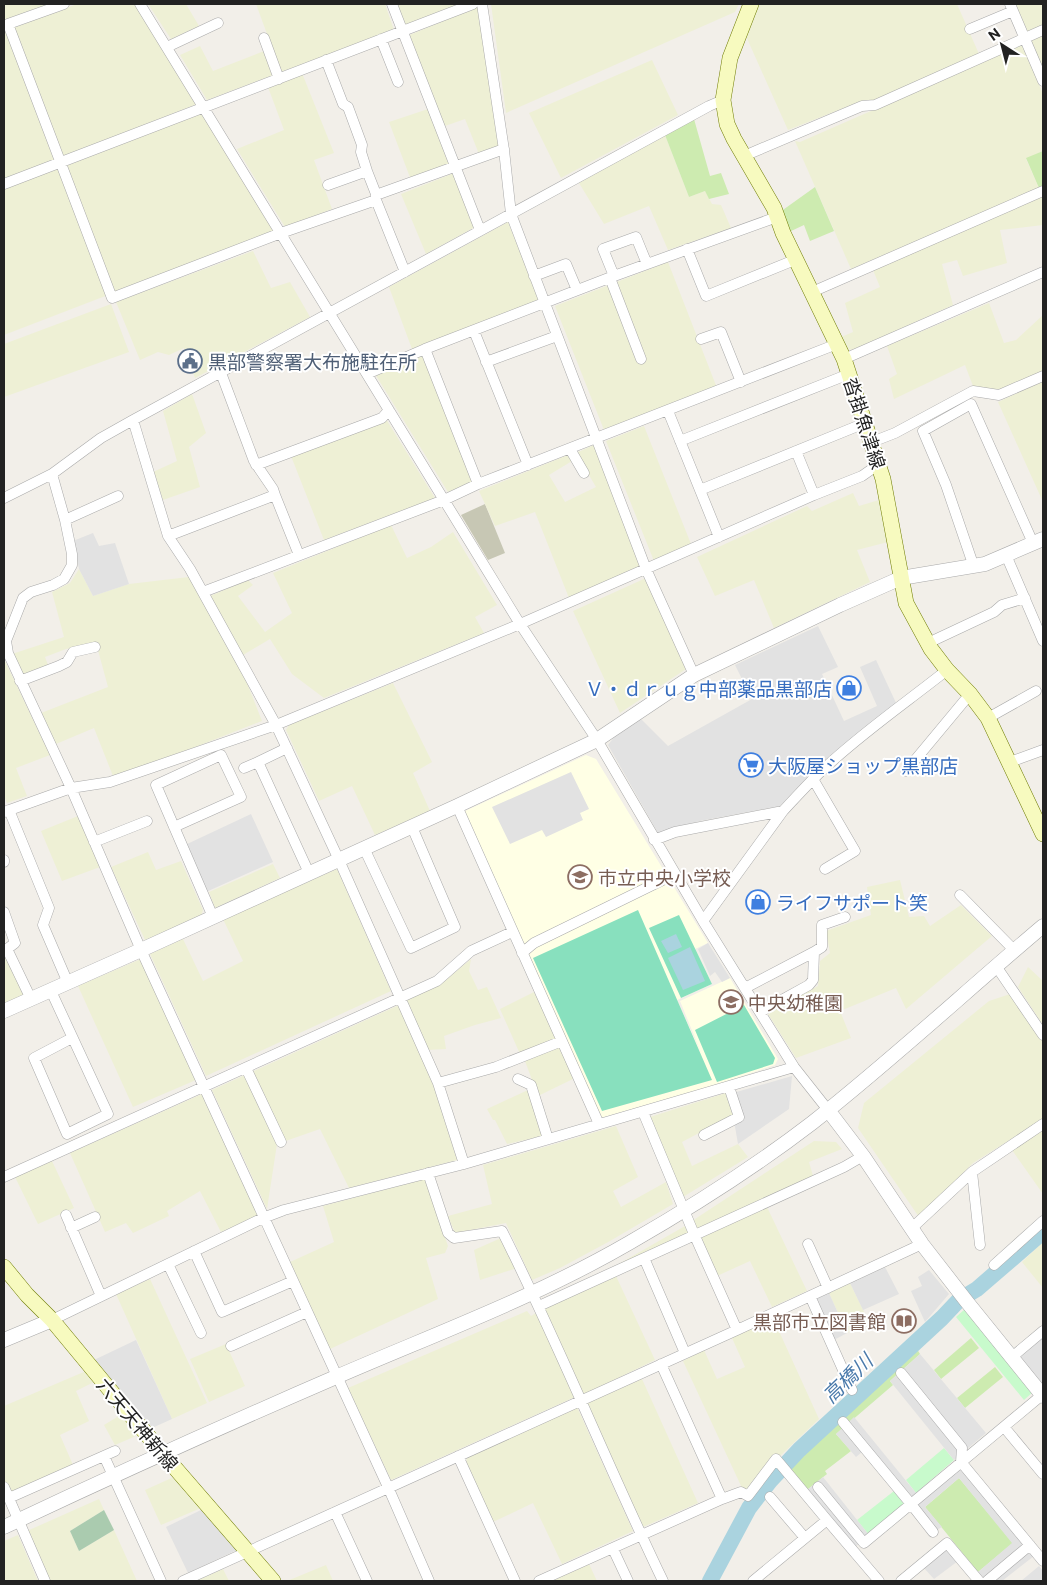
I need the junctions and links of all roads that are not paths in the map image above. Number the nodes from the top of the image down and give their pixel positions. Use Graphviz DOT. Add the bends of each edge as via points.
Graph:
graph roads {
  1 [pos="64,4"];
  2 [pos="140,4"];
  3 [pos="392,4"];
  4 [pos="473,4"];
  5 [pos="482,4"];
  6 [pos="751,4"];
  7 [pos="1011,8"];
  8 [pos="218,23"];
  9 [pos="6,25"];
  10 [pos="970,29"];
  11 [pos="1043,30"];
  12 [pos="402,31"];
  13 [pos="264,38"];
  14 [pos="1025,38"];
  15 [pos="380,40"];
  16 [pos="167,47"];
  17 [pos="326,60"];
  18 [pos="279,78"];
  19 [pos="1043,81"];
  20 [pos="398,82"];
  21 [pos="723,100"];
  22 [pos="204,107"];
  23 [pos="504,149"];
  24 [pos="744,156"];
  25 [pos="60,162"];
  26 [pos="455,167"];
  27 [pos="367,171"];
  28 [pos="4,184"];
  29 [pos="328,185"];
  30 [pos="1043,191"];
  31 [pos="376,198"];
  32 [pos="511,214"];
  33 [pos="777,216"];
  34 [pos="480,230"];
  35 [pos="281,233"];
  36 [pos="687,249"];
  37 [pos="796,259"];
  38 [pos="646,264"];
  39 [pos="405,272"];
  40 [pos="1043,273"];
  41 [pos="534,276"];
  42 [pos="612,277"];
  43 [pos="577,290"];
  44 [pos="812,292"];
  45 [pos="544,303"];
  46 [pos="330,312"];
  47 [pos="474,331"];
  48 [pos="557,336"];
  49 [pos="701,339"];
  50 [pos="837,344"];
  51 [pos="425,349"];
  52 [pos="641,359"];
  53 [pos="844,359"];
  54 [pos="486,362"];
  55 [pos="222,373"];
  56 [pos="367,374"];
  57 [pos="849,374"];
  58 [pos="1043,376"];
  59 [pos="741,382"];
  60 [pos="389,410"];
  61 [pos="668,411"];
  62 [pos="133,420"];
  63 [pos="865,423"];
  64 [pos="596,439"];
  65 [pos="680,441"];
  66 [pos="872,442"];
  67 [pos="570,449"];
  68 [pos="796,451"];
  69 [pos="879,464"];
  70 [pos="256,465"];
  71 [pos="528,466"];
  72 [pos="584,473"];
  73 [pos="52,474"];
  74 [pos="478,484"];
  75 [pos="700,490"];
  76 [pos="275,495"];
  77 [pos="814,495"];
  78 [pos="118,496"];
  79 [pos="4,498"];
  80 [pos="444,500"];
  81 [pos="64,520"];
  82 [pos="168,536"];
  83 [pos="718,537"];
  84 [pos="1038,541"];
  85 [pos="299,555"];
  86 [pos="1006,555"];
  87 [pos="974,567"];
  88 [pos="646,569"];
  89 [pos="901,578"];
  90 [pos="203,592"];
  91 [pos="1025,598"];
  92 [pos="520,624"];
  93 [pos="1041,630"];
  94 [pos="1043,641"];
  95 [pos="928,644"];
  96 [pos="95,647"];
  97 [pos="6,654"];
  98 [pos="947,670"];
  99 [pos="694,675"];
  100 [pos="20,681"];
  101 [pos="1036,691"];
  102 [pos="970,694"];
  103 [pos="988,718"];
  104 [pos="276,725"];
  105 [pos="596,740"];
  106 [pos="287,748"];
  107 [pos="1043,750"];
  108 [pos="258,762"];
  109 [pos="1010,762"];
  110 [pos="244,768"];
  111 [pos="906,771"];
  112 [pos="813,779"];
  113 [pos="71,788"];
  114 [pos="456,806"];
  115 [pos="6,811"];
  116 [pos="783,811"];
  117 [pos="147,821"];
  118 [pos="174,827"];
  119 [pos="412,827"];
  120 [pos="1043,834"];
  121 [pos="654,840"];
  122 [pos="94,842"];
  123 [pos="364,848"];
  124 [pos="339,860"];
  125 [pos="825,869"];
  126 [pos="308,873"];
  127 [pos="674,874"];
  128 [pos="960,895"];
  129 [pos="4,912"];
  130 [pos="214,917"];
  131 [pos="845,917"];
  132 [pos="703,921"];
  133 [pos="1043,926"];
  134 [pos="512,932"];
  135 [pos="6,950"];
  136 [pos="142,950"];
  137 [pos="1014,950"];
  138 [pos="814,952"];
  139 [pos="522,953"];
  140 [pos="996,966"];
  141 [pos="68,983"];
  142 [pos="744,988"];
  143 [pos="50,990"];
  144 [pos="400,998"];
  145 [pos="31,999"];
  146 [pos="4,1011"];
  147 [pos="760,1012"];
  148 [pos="1043,1035"];
  149 [pos="72,1038"];
  150 [pos="562,1041"];
  151 [pos="794,1067"];
  152 [pos="246,1068"];
  153 [pos="518,1079"];
  154 [pos="438,1083"];
  155 [pos="205,1087"];
  156 [pos="729,1087"];
  157 [pos="828,1110"];
  158 [pos="643,1112"];
  159 [pos="599,1124"];
  160 [pos="1043,1124"];
  161 [pos="704,1135"];
  162 [pos="548,1139"];
  163 [pos="281,1142"];
  164 [pos="863,1156"];
  165 [pos="464,1164"];
  166 [pos="972,1172"];
  167 [pos="428,1173"];
  168 [pos="4,1177"];
  169 [pos="684,1210"];
  170 [pos="66,1215"];
  171 [pos="95,1217"];
  172 [pos="264,1218"];
  173 [pos="1043,1221"];
  174 [pos="72,1228"];
  175 [pos="912,1228"];
  176 [pos="694,1234"];
  177 [pos="808,1244"];
  178 [pos="922,1244"];
  179 [pos="980,1244"];
  180 [pos="194,1251"];
  181 [pos="644,1258"];
  182 [pos="168,1264"];
  183 [pos="994,1265"];
  184 [pos="4,1267"];
  185 [pos="293,1281"];
  186 [pos="828,1288"];
  187 [pos="533,1292"];
  188 [pos="101,1296"];
  189 [pos="810,1296"];
  190 [pos="539,1306"];
  191 [pos="307,1312"];
  192 [pos="52,1320"];
  193 [pos="737,1330"];
  194 [pos="1043,1331"];
  195 [pos="201,1333"];
  196 [pos="4,1340"];
  197 [pos="231,1346"];
  198 [pos="685,1353"];
  199 [pos="1012,1358"];
  200 [pos="661,1364"];
  201 [pos="900,1373"];
  202 [pos="337,1377"];
  203 [pos="852,1390"];
  204 [pos="1043,1395"];
  205 [pos="582,1400"];
  206 [pos="843,1422"];
  207 [pos="1004,1427"];
  208 [pos="115,1451"];
  209 [pos="163,1454"];
  210 [pos="104,1456"];
  211 [pos="458,1456"];
  212 [pos="961,1462"];
  213 [pos="1043,1474"];
  214 [pos="113,1477"];
  215 [pos="818,1487"];
  216 [pos="4,1488"];
  217 [pos="388,1488"];
  218 [pos="770,1497"];
  219 [pos="9,1498"];
  220 [pos="722,1498"];
  221 [pos="911,1504"];
  222 [pos="335,1512"];
  223 [pos="18,1520"];
  224 [pos="827,1520"];
  225 [pos="4,1527"];
  226 [pos="933,1532"];
  227 [pos="641,1536"];
  228 [pos="805,1538"];
  229 [pos="1030,1545"];
  230 [pos="613,1548"];
  231 [pos="248,1552"];
  232 [pos="1043,1562"];
  233 [pos="45,1581"];
  234 [pos="161,1581"];
  235 [pos="184,1581"];
  236 [pos="273,1581"];
  237 [pos="367,1581"];
  238 [pos="429,1581"];
  239 [pos="515,1581"];
  240 [pos="539,1581"];
  241 [pos="628,1581"];
  242 [pos="663,1581"];
  243 [pos="753,1581"];
  244 [pos="879,1581"];
  245 [pos="900,1581"];
  246 [pos="979,1581"];
  247 [pos="987,1581"];
  1 -- 9 [label="street"];
  2 -- 16 [label="street"];
  3 -- 12 [label="street"];
  4 -- 12 [label="street"];
  5 -- 23 [label="street"];
  6 -- 21 [label="main road, 沓掛魚津線" via="730,58"];
  7 -- 10 [label="street"];
  7 -- 14 [label="street"];
  8 -- 16 [label="street"];
  9 -- 25 [label="street"];
  11 -- 14 [label="street"];
  12 -- 15 [label="street"];
  12 -- 26 [label="street"];
  13 -- 18 [label="street"];
  14 -- 19 [label="street"];
  14 -- 24 [label="street" via="876,105 862,106"];
  15 -- 17 [label="street"];
  15 -- 20 [label="street"];
  16 -- 22 [label="street"];
  17 -- 18 [label="street"];
  17 -- 27 [label="street" via="343,104 348,107 362,145"];
  18 -- 22 [label="street"];
  21 -- 24 [label="main road, 沓掛魚津線" via="727,124"];
  21 -- 32 [label="street"];
  22 -- 25 [label="street"];
  22 -- 35 [label="street"];
  23 -- 26 [label="street"];
  23 -- 32 [label="street"];
  24 -- 33 [label="main road, 沓掛魚津線"];
  25 -- 28 [label="street"];
  25 -- 35 [label="street" via="112,298"];
  26 -- 31 [label="street"];
  26 -- 34 [label="street"];
  27 -- 29 [label="street"];
  27 -- 31 [label="street"];
  30 -- 44 [label="street"];
  31 -- 35 [label="street"];
  31 -- 39 [label="street"];
  32 -- 34 [label="street"];
  32 -- 41 [label="street"];
  33 -- 36 [label="street"];
  33 -- 37 [label="main road, 沓掛魚津線"];
  34 -- 39 [label="street"];
  35 -- 46 [label="street"];
  36 -- 37 [label="street" via="706,296"];
  36 -- 38 [label="street"];
  37 -- 44 [label="main road, 沓掛魚津線"];
  38 -- 42 [label="street"];
  38 -- 42 [label="street" via="636,237 604,249"];
  39 -- 46 [label="street"];
  40 -- 53 [label="street"];
  41 -- 43 [label="street" via="566,264"];
  41 -- 45 [label="street"];
  42 -- 43 [label="street"];
  42 -- 52 [label="street"];
  43 -- 45 [label="street"];
  44 -- 50 [label="main road, 沓掛魚津線"];
  45 -- 47 [label="street"];
  45 -- 48 [label="street"];
  46 -- 55 [label="street"];
  46 -- 56 [label="street"];
  47 -- 51 [label="street"];
  47 -- 54 [label="street"];
  48 -- 54 [label="street"];
  48 -- 64 [label="street"];
  49 -- 59 [label="street" via="721,332"];
  50 -- 53 [label="main road, 沓掛魚津線"];
  50 -- 59 [label="street"];
  51 -- 56 [label="street"];
  51 -- 74 [label="street"];
  53 -- 57 [label="main road, 沓掛魚津線"];
  54 -- 71 [label="street"];
  55 -- 62 [label="street"];
  55 -- 70 [label="street"];
  56 -- 60 [label="street"];
  57 -- 63 [label="main road, 沓掛魚津線"];
  57 -- 65 [label="street"];
  58 -- 66 [label="street" via="1000,395 973,392"];
  59 -- 61 [label="street"];
  60 -- 70 [label="street" via="382,418"];
  60 -- 80 [label="street"];
  61 -- 64 [label="street"];
  61 -- 65 [label="street"];
  62 -- 73 [label="street" via="101,438"];
  62 -- 82 [label="street"];
  63 -- 66 [label="main road, 沓掛魚津線"];
  63 -- 68 [label="street"];
  64 -- 67 [label="street"];
  64 -- 88 [label="street"];
  65 -- 75 [label="street"];
  66 -- 69 [label="main road, 沓掛魚津線"];
  67 -- 71 [label="street"];
  67 -- 72 [label="street"];
  68 -- 75 [label="street"];
  68 -- 77 [label="street"];
  69 -- 77 [label="street" via="862,476"];
  69 -- 89 [label="main road, 沓掛魚津線"];
  70 -- 76 [label="street"];
  71 -- 74 [label="street"];
  73 -- 79 [label="street"];
  73 -- 81 [label="street"];
  74 -- 80 [label="street"];
  75 -- 83 [label="street"];
  76 -- 82 [label="street"];
  76 -- 85 [label="street"];
  77 -- 83 [label="street"];
  78 -- 81 [label="street"];
  80 -- 85 [label="street"];
  80 -- 92 [label="street"];
  81 -- 97 [label="street" via="72,565 64,579 23,598 6,641"];
  82 -- 90 [label="street"];
  83 -- 88 [label="street"];
  84 -- 86 [label="street"];
  84 -- 87 [label="street" via="971,404 923,431 946,485"];
  85 -- 90 [label="street"];
  86 -- 87 [label="street"];
  86 -- 91 [label="street"];
  87 -- 89 [label="street"];
  88 -- 92 [label="street"];
  88 -- 99 [label="street"];
  89 -- 95 [label="main road, 沓掛魚津線" via="906,603"];
  89 -- 99 [label="street"];
  90 -- 104 [label="street"];
  91 -- 93 [label="street"];
  91 -- 95 [label="street" via="1002,605"];
  92 -- 104 [label="street"];
  92 -- 105 [label="street"];
  93 -- 94 [label="street"];
  95 -- 98 [label="main road, 沓掛魚津線"];
  96 -- 100 [label="street" via="73,652 67,662"];
  97 -- 100 [label="street"];
  98 -- 102 [label="main road, 沓掛魚津線"];
  98 -- 112 [label="street"];
  99 -- 105 [label="street"];
  100 -- 113 [label="street"];
  101 -- 103 [label="street"];
  102 -- 103 [label="main road, 沓掛魚津線"];
  102 -- 111 [label="street"];
  103 -- 109 [label="main road, 沓掛魚津線"];
  104 -- 106 [label="street"];
  104 -- 113 [label="street" via="110,782"];
  105 -- 114 [label="street"];
  105 -- 121 [label="street"];
  106 -- 108 [label="street"];
  106 -- 124 [label="street"];
  107 -- 109 [label="street"];
  108 -- 110 [label="street"];
  108 -- 126 [label="street"];
  109 -- 120 [label="main road, 沓掛魚津線"];
  112 -- 116 [label="street"];
  112 -- 125 [label="street" via="855,851"];
  113 -- 115 [label="street"];
  113 -- 122 [label="street"];
  114 -- 119 [label="street"];
  114 -- 134 [label="street"];
  115 -- 141 [label="street" via="49,908 43,925"];
  116 -- 121 [label="street" via="674,832"];
  116 -- 132 [label="street"];
  117 -- 122 [label="street"];
  118 -- 118 [label="street" via="156,785 221,755 240,797"];
  118 -- 130 [label="street"];
  119 -- 123 [label="street"];
  119 -- 123 [label="street" via="456,927 411,948"];
  121 -- 127 [label="street"];
  122 -- 136 [label="street"];
  123 -- 124 [label="street"];
  124 -- 126 [label="street"];
  124 -- 144 [label="street"];
  126 -- 130 [label="street"];
  127 -- 132 [label="street"];
  127 -- 139 [label="street" via="534,943"];
  128 -- 137 [label="street"];
  129 -- 135 [label="street" via="15,943"];
  130 -- 136 [label="street"];
  131 -- 138 [label="street" via="822,925 822,947"];
  132 -- 142 [label="street"];
  133 -- 137 [label="street"];
  134 -- 139 [label="street"];
  134 -- 144 [label="street" via="471,951 437,981"];
  135 -- 145 [label="street"];
  136 -- 141 [label="street"];
  136 -- 155 [label="street"];
  137 -- 140 [label="street"];
  138 -- 142 [label="street"];
  138 -- 147 [label="street" via="813,980 809,985"];
  139 -- 150 [label="street"];
  140 -- 148 [label="street"];
  140 -- 157 [label="street"];
  141 -- 143 [label="street"];
  142 -- 147 [label="street"];
  143 -- 145 [label="street"];
  143 -- 149 [label="street"];
  144 -- 152 [label="street"];
  144 -- 154 [label="street"];
  145 -- 146 [label="street"];
  147 -- 151 [label="street"];
  149 -- 149 [label="street" via="108,1114 67,1134 34,1058"];
  150 -- 154 [label="street" via="496,1067"];
  150 -- 159 [label="street"];
  151 -- 156 [label="street"];
  151 -- 157 [label="street"];
  152 -- 155 [label="street"];
  152 -- 163 [label="street"];
  153 -- 162 [label="street" via="531,1085"];
  154 -- 165 [label="street"];
  155 -- 168 [label="street"];
  155 -- 172 [label="street"];
  156 -- 158 [label="street"];
  156 -- 161 [label="street" via="739,1117"];
  157 -- 164 [label="street"];
  157 -- 169 [label="street"];
  158 -- 159 [label="street"];
  158 -- 169 [label="street"];
  159 -- 162 [label="street"];
  160 -- 166 [label="street"];
  162 -- 165 [label="street"];
  164 -- 175 [label="street"];
  164 -- 176 [label="street"];
  165 -- 167 [label="street"];
  166 -- 175 [label="street"];
  166 -- 179 [label="street"];
  167 -- 172 [label="street"];
  167 -- 187 [label="street" via="448,1232 454,1238 502,1231"];
  169 -- 176 [label="street"];
  169 -- 187 [label="street" via="583,1269"];
  170 -- 174 [label="street"];
  171 -- 174 [label="street"];
  172 -- 180 [label="street"];
  172 -- 185 [label="street"];
  173 -- 183 [label="street"];
  174 -- 188 [label="street"];
  175 -- 178 [label="street"];
  176 -- 181 [label="street"];
  176 -- 193 [label="street"];
  177 -- 186 [label="street"];
  178 -- 186 [label="street"];
  178 -- 199 [label="street"];
  180 -- 182 [label="street"];
  180 -- 185 [label="street" via="222,1312"];
  181 -- 190 [label="street"];
  181 -- 198 [label="street"];
  182 -- 188 [label="street"];
  182 -- 195 [label="street"];
  184 -- 192 [label="main road, 六天天神新線"];
  185 -- 191 [label="street"];
  186 -- 189 [label="street"];
  187 -- 190 [label="street"];
  187 -- 202 [label="street"];
  188 -- 192 [label="street"];
  189 -- 193 [label="street"];
  189 -- 203 [label="street"];
  190 -- 205 [label="street"];
  191 -- 197 [label="street"];
  191 -- 202 [label="street"];
  192 -- 196 [label="street"];
  192 -- 209 [label="main road, 六天天神新線"];
  193 -- 198 [label="street"];
  194 -- 199 [label="street"];
  198 -- 200 [label="street"];
  199 -- 204 [label="street"];
  200 -- 205 [label="street"];
  200 -- 220 [label="street"];
  201 -- 212 [label="street" via="962,1448"];
  202 -- 209 [label="street"];
  202 -- 217 [label="street"];
  204 -- 207 [label="street"];
  205 -- 211 [label="street"];
  205 -- 227 [label="street"];
  206 -- 221 [label="street"];
  207 -- 212 [label="street"];
  207 -- 213 [label="street"];
  208 -- 210 [label="street"];
  209 -- 214 [label="street"];
  209 -- 231 [label="main road, 六天天神新線"];
  210 -- 214 [label="street"];
  210 -- 219 [label="street"];
  211 -- 217 [label="street"];
  211 -- 239 [label="street"];
  212 -- 221 [label="street"];
  212 -- 229 [label="street"];
  214 -- 223 [label="street"];
  214 -- 234 [label="street"];
  215 -- 221 [label="street" via="864,1543"];
  216 -- 219 [label="street"];
  217 -- 222 [label="street"];
  217 -- 238 [label="street"];
  218 -- 228 [label="street"];
  219 -- 223 [label="street"];
  220 -- 224 [label="street" via="741,1492 748,1496 776,1459"];
  220 -- 227 [label="street"];
  221 -- 226 [label="street"];
  222 -- 231 [label="street"];
  222 -- 237 [label="street"];
  223 -- 225 [label="street"];
  223 -- 233 [label="street"];
  224 -- 228 [label="street"];
  224 -- 244 [label="street"];
  227 -- 230 [label="street"];
  227 -- 242 [label="street"];
  228 -- 243 [label="street"];
  229 -- 232 [label="street"];
  229 -- 247 [label="street"];
  230 -- 240 [label="street"];
  230 -- 241 [label="street"];
  231 -- 235 [label="street"];
  231 -- 236 [label="main road, 六天天神新線"];
  245 -- 246 [label="street" via="947,1543"];
}
